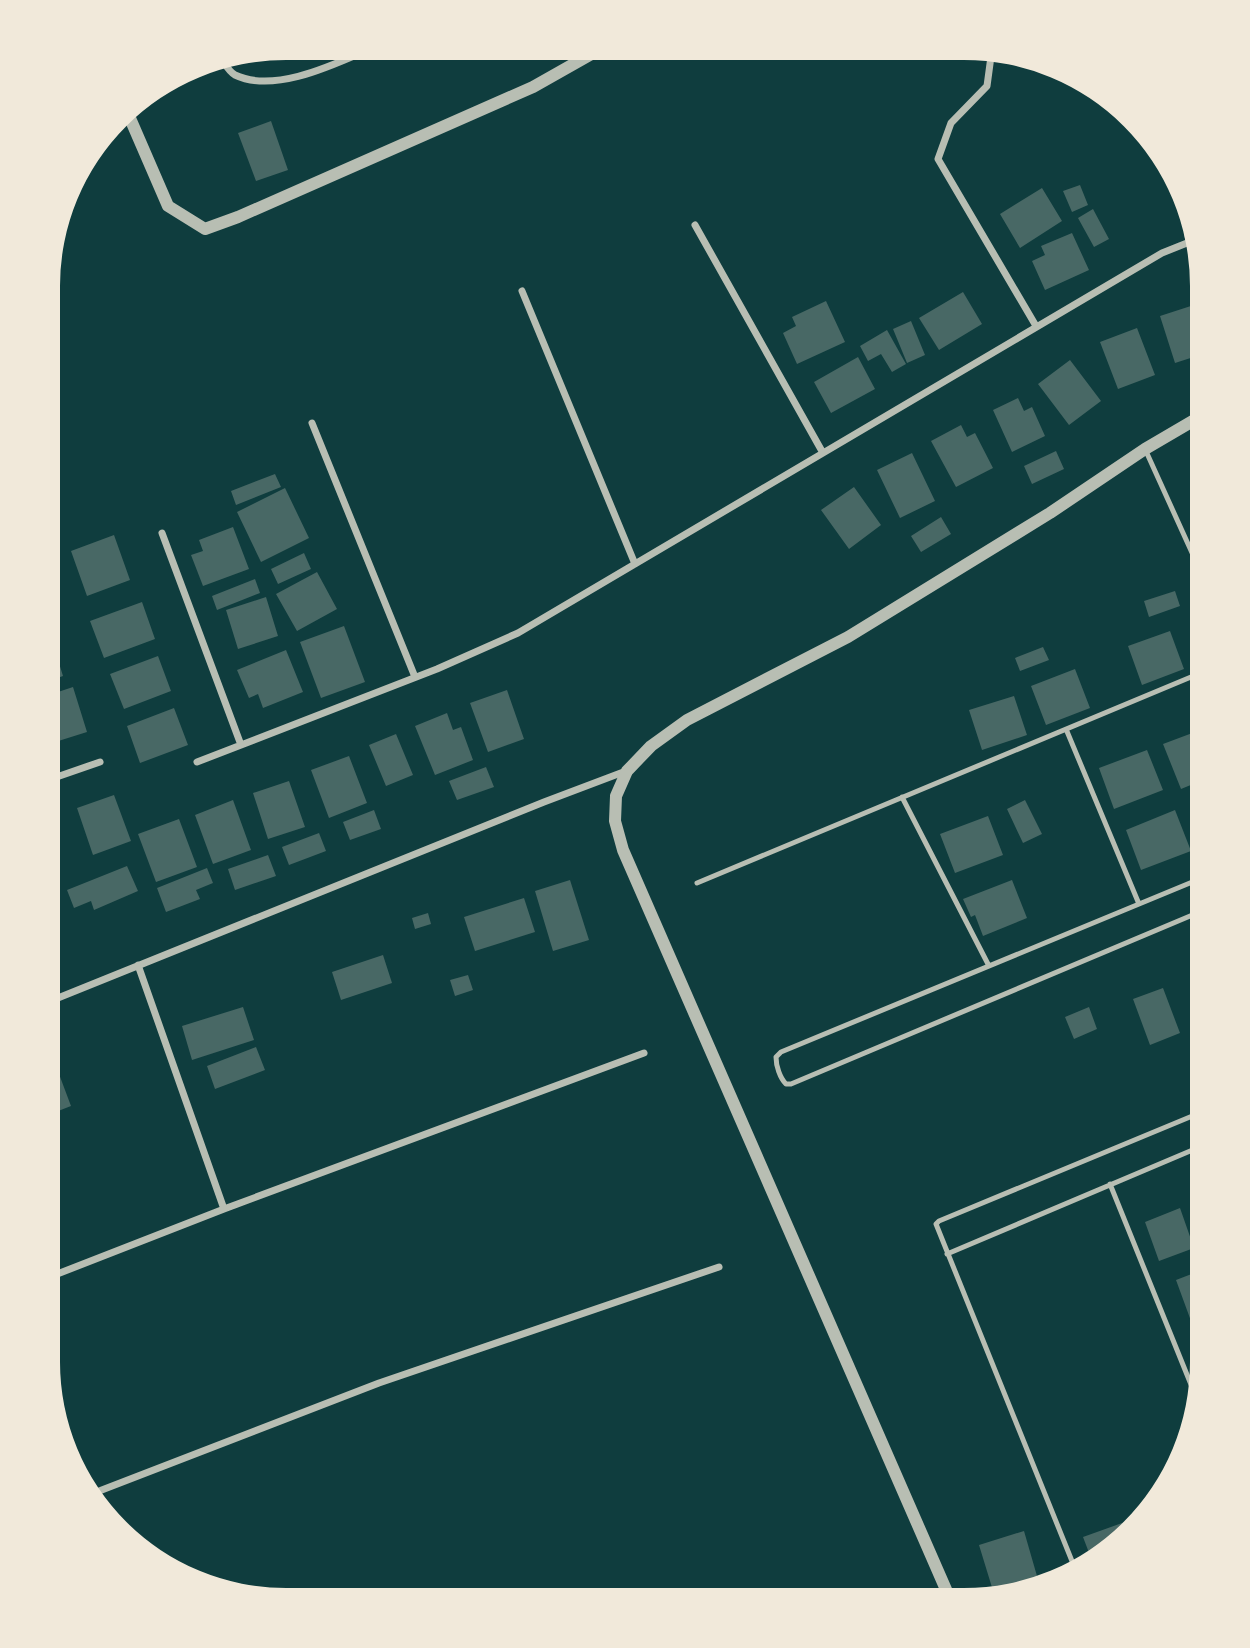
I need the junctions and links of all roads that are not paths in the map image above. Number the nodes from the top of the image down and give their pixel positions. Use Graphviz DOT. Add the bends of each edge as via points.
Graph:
graph roads {
  1 [pos="343,60"];
  2 [pos="581,60"];
  3 [pos="991,61"];
  4 [pos="227,67"];
  5 [pos="131,122"];
  6 [pos="695,225"];
  7 [pos="1186,244"];
  8 [pos="522,291"];
  9 [pos="1036,326"];
  10 [pos="312,423"];
  11 [pos="1190,423"];
  12 [pos="1145,449"];
  13 [pos="823,453"];
  14 [pos="162,533"];
  15 [pos="1190,548"];
  16 [pos="635,564"];
  17 [pos="415,677"];
  18 [pos="1190,677"];
  19 [pos="1066,729"];
  20 [pos="241,745"];
  21 [pos="100,762"];
  22 [pos="197,762"];
  23 [pos="627,771"];
  24 [pos="60,776"];
  25 [pos="902,797"];
  26 [pos="697,883"];
  27 [pos="1190,883"];
  28 [pos="1139,904"];
  29 [pos="1190,916"];
  30 [pos="138,965"];
  31 [pos="989,966"];
  32 [pos="60,997"];
  33 [pos="644,1052"];
  34 [pos="1190,1117"];
  35 [pos="1190,1151"];
  36 [pos="1110,1184"];
  37 [pos="224,1209"];
  38 [pos="947,1254"];
  39 [pos="719,1267"];
  40 [pos="60,1273"];
  41 [pos="1189,1381"];
  42 [pos="100,1491"];
  43 [pos="1072,1561"];
  44 [pos="945,1588"];
  1 -- 4 [label="street" via="299,76 258,82 232,74"];
  2 -- 5 [label="street" via="533,87 205,229 168,206"];
  3 -- 9 [label="street" via="988,86 951,123 939,159"];
  6 -- 13 [label="street"];
  7 -- 9 [label="street" via="1162,253"];
  8 -- 16 [label="street"];
  9 -- 13 [label="street"];
  10 -- 17 [label="street"];
  11 -- 12 [label="street"];
  12 -- 15 [label="lane"];
  12 -- 23 [label="street" via="848,637 687,720 651,746"];
  13 -- 16 [label="street"];
  14 -- 20 [label="street"];
  16 -- 17 [label="street" via="517,633"];
  17 -- 20 [label="street"];
  18 -- 19 [label="lane"];
  19 -- 25 [label="lane"];
  19 -- 28 [label="lane"];
  20 -- 22 [label="street"];
  21 -- 24 [label="street"];
  23 -- 30 [label="street"];
  23 -- 44 [label="street" via="616,796 615,821 623,850"];
  25 -- 26 [label="lane"];
  25 -- 31 [label="lane"];
  27 -- 28 [label="lane"];
  28 -- 31 [label="lane"];
  29 -- 31 [label="lane" via="786,1084 782,1080 776,1057"];
  30 -- 32 [label="street"];
  30 -- 37 [label="street"];
  33 -- 37 [label="street"];
  34 -- 38 [label="lane" via="939,1221 936,1228"];
  35 -- 36 [label="lane"];
  36 -- 38 [label="lane"];
  36 -- 41 [label="lane"];
  37 -- 40 [label="street"];
  38 -- 43 [label="lane"];
  39 -- 42 [label="street" via="379,1383"];
}
